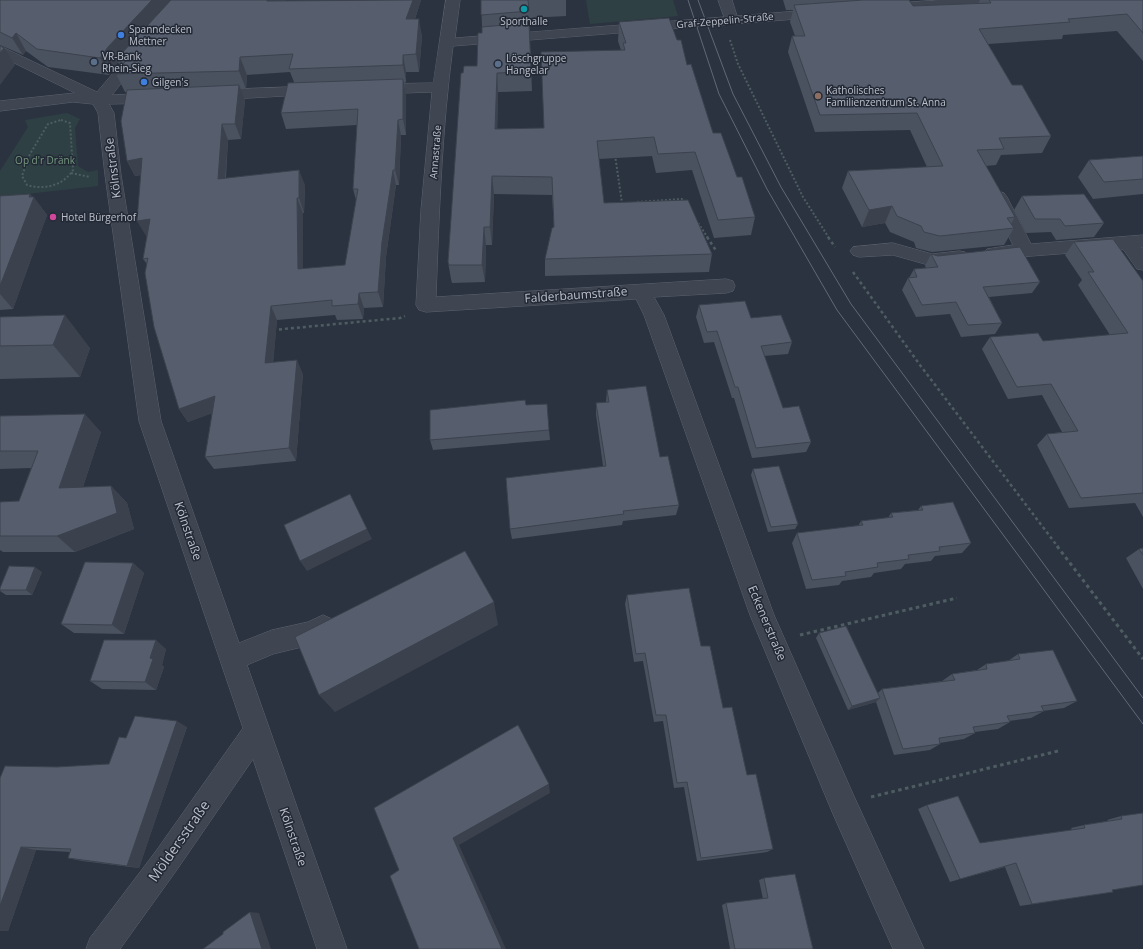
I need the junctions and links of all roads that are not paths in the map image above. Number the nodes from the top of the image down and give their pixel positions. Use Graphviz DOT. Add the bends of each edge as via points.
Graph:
graph roads {
  1 [pos="453,0"];
  2 [pos="725,0"];
  3 [pos="1003,0"];
  4 [pos="883,8"];
  5 [pos="836,12"];
  6 [pos="728,20"];
  7 [pos="448,42"];
  8 [pos="144,45"];
  9 [pos="0,50"];
  10 [pos="440,87"];
  11 [pos="363,89"];
  12 [pos="333,90"];
  13 [pos="201,96"];
  14 [pos="171,97"];
  15 [pos="99,100"];
  16 [pos="0,106"];
  17 [pos="989,181"];
  18 [pos="1136,241"];
  19 [pos="1025,250"];
  20 [pos="859,251"];
  21 [pos="1143,264"];
  22 [pos="726,286"];
  23 [pos="641,291"];
  24 [pos="426,305"];
  25 [pos="346,616"];
  26 [pos="232,658"];
  27 [pos="256,732"];
  28 [pos="100,949"];
  29 [pos="332,949"];
  30 [pos="909,949"];
  1 -- 7 [label="street, Annastraße"];
  2 -- 6 [label="street"];
  3 -- 4 [label="street"];
  5 -- 6 [label="street, Graf-Zeppelin-Straße"];
  6 -- 7 [label="street, Graf-Zeppelin-Straße"];
  7 -- 10 [label="street, Annastraße"];
  8 -- 15 [label="street"];
  9 -- 15 [label="street"];
  10 -- 11 [label="street"];
  10 -- 24 [label="street, Annastraße" via="430,210"];
  12 -- 13 [label="street"];
  14 -- 15 [label="street"];
  15 -- 16 [label="street" via="73,97"];
  15 -- 26 [label="street, Kölnstraße" via="106,113 150,421"];
  17 -- 19 [label="street"];
  18 -- 19 [label="street"];
  18 -- 21 [label="street"];
  19 -- 20 [label="street" via="932,260 893,249"];
  22 -- 23 [label="street, Falderbaumstraße"];
  23 -- 24 [label="street, Falderbaumstraße"];
  23 -- 30 [label="street, Eckenerstraße" via="654,315 762,615"];
  25 -- 26 [label="street" via="310,633 272,642"];
  26 -- 27 [label="street, Kölnstraße"];
  27 -- 28 [label="street, Möldersstraße"];
  27 -- 29 [label="street, Kölnstraße"];
}
